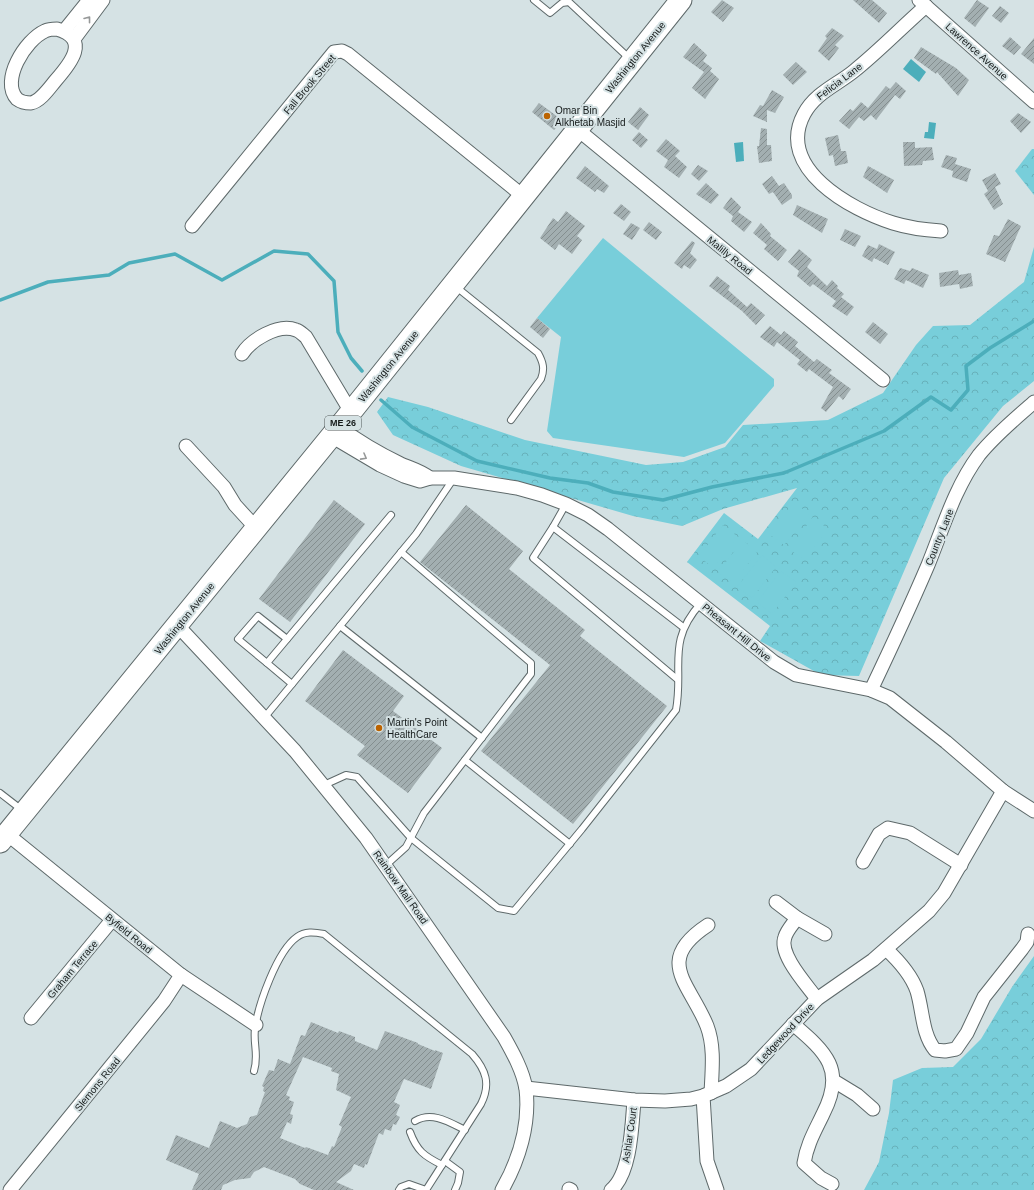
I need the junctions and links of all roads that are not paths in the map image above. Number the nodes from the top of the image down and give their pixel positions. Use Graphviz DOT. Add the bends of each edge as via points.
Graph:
graph roads {
  1 [pos="89,0"];
  2 [pos="104,0"];
  3 [pos="534,0"];
  4 [pos="681,0"];
  5 [pos="922,3"];
  6 [pos="69,35"];
  7 [pos="632,60"];
  8 [pos="1034,102"];
  9 [pos="577,129"];
  10 [pos="523,196"];
  11 [pos="192,226"];
  12 [pos="941,231"];
  13 [pos="453,285"];
  14 [pos="242,354"];
  15 [pos="884,380"];
  16 [pos="1034,402"];
  17 [pos="511,420"];
  18 [pos="341,425"];
  19 [pos="186,446"];
  20 [pos="454,478"];
  21 [pos="566,504"];
  22 [pos="392,515"];
  23 [pos="553,527"];
  24 [pos="256,528"];
  25 [pos="401,552"];
  26 [pos="701,603"];
  27 [pos="178,626"];
  28 [pos="340,626"];
  29 [pos="683,627"];
  30 [pos="287,639"];
  31 [pos="267,663"];
  32 [pos="677,679"];
  33 [pos="292,684"];
  34 [pos="871,690"];
  35 [pos="264,718"];
  36 [pos="482,738"];
  37 [pos="464,760"];
  38 [pos="324,786"];
  39 [pos="1003,791"];
  40 [pos="0,793"];
  41 [pos="1034,811"];
  42 [pos="24,812"];
  43 [pos="3,838"];
  44 [pos="411,838"];
  45 [pos="570,844"];
  46 [pos="863,862"];
  47 [pos="386,865"];
  48 [pos="961,865"];
  49 [pos="776,902"];
  50 [pos="797,918"];
  51 [pos="112,920"];
  52 [pos="708,925"];
  53 [pos="825,934"];
  54 [pos="1028,934"];
  55 [pos="886,949"];
  56 [pos="181,975"];
  57 [pos="817,999"];
  58 [pos="32,1018"];
  59 [pos="793,1024"];
  60 [pos="256,1025"];
  61 [pos="254,1071"];
  62 [pos="834,1081"];
  63 [pos="526,1088"];
  64 [pos="707,1095"];
  65 [pos="634,1100"];
  66 [pos="873,1109"];
  67 [pos="415,1121"];
  68 [pos="465,1130"];
  69 [pos="410,1132"];
  70 [pos="444,1163"];
  71 [pos="832,1184"];
  72 [pos="10,1190"];
  73 [pos="399,1190"];
  74 [pos="426,1190"];
  75 [pos="455,1190"];
  76 [pos="502,1190"];
  77 [pos="611,1190"];
  78 [pos="717,1190"];
  1 -- 6 [label="street"];
  6 -- 2 [label="street, one-way"];
  3 -- 7 [label="lane" via="550,13 562,3 569,2"];
  4 -- 7 [label="main road, Washington Avenue / ME 26"];
  5 -- 8 [label="street, Lawrence Avenue"];
  5 -- 12 [label="street, Felicia Lane" via="854,72 816,98 804,114 798,133 799,152 808,171 845,201 892,223"];
  6 -- 6 [label="street" via="76,47 69,65 42,96 32,103 22,102 12,96 7,89 5,78 7,69 15,58 47,30 57,29"];
  7 -- 9 [label="main road, Washington Avenue / ME 26"];
  9 -- 10 [label="main road, Washington Avenue / ME 26"];
  9 -- 15 [label="street, Malilly Road"];
  10 -- 11 [label="street, Fall Brook Street" via="342,51 334,52"];
  10 -- 13 [label="main road, Washington Avenue / ME 26"];
  13 -- 17 [label="lane" via="538,353 542,361 541,379"];
  13 -- 18 [label="main road, Washington Avenue / ME 26"];
  14 -- 18 [label="street" via="247,347 264,335 282,329 296,330 306,337"];
  16 -- 34 [label="street, Country Lane" via="993,439 967,474 905,621"];
  18 -- 20 [label="street, Pheasant Hill Drive" via="353,451 392,471 420,481 430,478"];
  18 -- 24 [label="main road, Washington Avenue / ME 26"];
  19 -- 24 [label="street" via="224,487 235,505"];
  20 -- 21 [label="street, Pheasant Hill Drive" via="516,488"];
  20 -- 25 [label="lane"];
  21 -- 23 [label="lane"];
  21 -- 26 [label="street, Pheasant Hill Drive" via="608,529"];
  22 -- 30 [label="lane"];
  23 -- 29 [label="lane"];
  23 -- 32 [label="lane" via="533,558"];
  24 -- 27 [label="main road, Washington Avenue / ME 26"];
  25 -- 28 [label="lane"];
  25 -- 36 [label="lane" via="531,664 531,674"];
  26 -- 29 [label="lane"];
  26 -- 34 [label="street, Pheasant Hill Drive" via="774,662 796,675"];
  27 -- 35 [label="street, Rainbow Mall Road"];
  27 -- 42 [label="main road, Washington Avenue / ME 26"];
  28 -- 33 [label="lane"];
  28 -- 36 [label="lane"];
  29 -- 32 [label="lane" via="678,648"];
  30 -- 31 [label="lane"];
  30 -- 31 [label="lane" via="258,616 238,639"];
  31 -- 33 [label="lane"];
  32 -- 45 [label="lane" via="676,710"];
  33 -- 35 [label="lane"];
  34 -- 39 [label="street, Pheasant Hill Drive" via="890,698 910,713"];
  35 -- 38 [label="street, Rainbow Mall Road"];
  36 -- 37 [label="lane"];
  37 -- 44 [label="lane" via="424,813"];
  37 -- 45 [label="lane"];
  38 -- 44 [label="lane" via="346,774 358,777"];
  38 -- 47 [label="street, Rainbow Mall Road"];
  39 -- 41 [label="street, Pheasant Hill Drive"];
  39 -- 48 [label="street, Ledgewood Drive"];
  40 -- 42 [label="lane"];
  42 -- 43 [label="main road, Washington Avenue / ME 26"];
  43 -- 51 [label="street, Byfield Road"];
  44 -- 45 [label="lane" via="498,908 514,911"];
  44 -- 47 [label="lane"];
  46 -- 48 [label="street" via="879,834 888,828 910,833"];
  47 -- 63 [label="street, Rainbow Mall Road" via="504,1037"];
  48 -- 55 [label="street, Ledgewood Drive" via="944,893 929,911"];
  49 -- 50 [label="street"];
  50 -- 53 [label="street"];
  50 -- 57 [label="street" via="784,938 785,949 788,959"];
  51 -- 56 [label="street, Byfield Road"];
  51 -- 58 [label="street, Graham Terrace"];
  52 -- 64 [label="street" via="688,941 679,958 678,970 707,1027 712,1074"];
  54 -- 55 [label="street" via="1027,942 984,997 967,1033 956,1049 945,1051 935,1050 927,1041 917,990 901,963"];
  55 -- 57 [label="street, Ledgewood Drive"];
  56 -- 60 [label="street, Byfield Road"];
  56 -- 72 [label="street, Slemons Road" via="164,1001"];
  57 -- 59 [label="street, Ledgewood Drive"];
  59 -- 62 [label="street" via="818,1046"];
  59 -- 64 [label="street, Ledgewood Drive" via="751,1069"];
  60 -- 61 [label="lane" via="257,1061"];
  60 -- 68 [label="lane" via="264,992 288,946 297,937 311,932 324,934 480,1063 485,1073 486,1095"];
  62 -- 66 [label="street"];
  62 -- 71 [label="street" via="828,1103 806,1149 804,1163"];
  63 -- 65 [label="street, Ledgewood Drive"];
  63 -- 76 [label="street, Rainbow Mall Road" via="523,1137 518,1157"];
  64 -- 65 [label="street, Ledgewood Drive" via="677,1101"];
  64 -- 78 [label="street" via="707,1161"];
  65 -- 77 [label="street, Ashlar Court" via="624,1167 620,1179"];
  67 -- 68 [label="lane" via="432,1116"];
  68 -- 70 [label="lane"];
  69 -- 70 [label="lane" via="419,1151 427,1158"];
  70 -- 74 [label="lane"];
  70 -- 75 [label="lane" via="460,1172"];
  73 -- 74 [label="lane" via="409,1184"];
}
